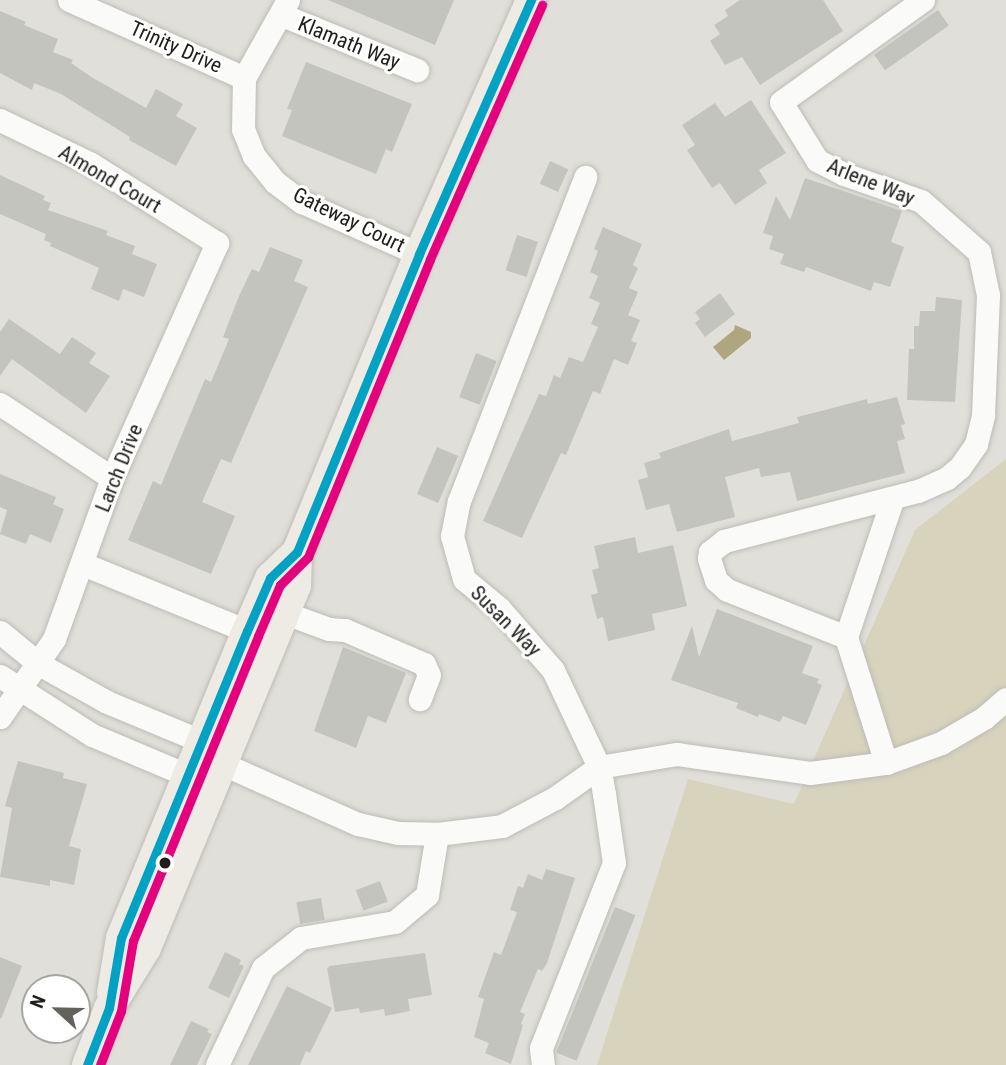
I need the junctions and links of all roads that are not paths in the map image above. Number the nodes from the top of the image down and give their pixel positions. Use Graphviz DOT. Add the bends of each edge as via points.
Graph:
graph roads {
  1 [pos="69,0"];
  2 [pos="531,0"];
  3 [pos="923,0"];
  4 [pos="285,8"];
  5 [pos="417,70"];
  6 [pos="244,78"];
  7 [pos="0,120"];
  8 [pos="585,177"];
  9 [pos="217,243"];
  10 [pos="419,254"];
  11 [pos="0,404"];
  12 [pos="112,478"];
  13 [pos="892,500"];
  14 [pos="297,552"];
  15 [pos="83,564"];
  16 [pos="285,612"];
  17 [pos="247,631"];
  18 [pos="0,632"];
  19 [pos="846,637"];
  20 [pos="39,664"];
  21 [pos="0,676"];
  22 [pos="19,691"];
  23 [pos="420,699"];
  24 [pos="1006,699"];
  25 [pos="0,717"];
  26 [pos="203,742"];
  27 [pos="886,763"];
  28 [pos="223,764"];
  29 [pos="599,766"];
  30 [pos="189,776"];
  31 [pos="437,834"];
  32 [pos="109,1008"];
  33 [pos="87,1065"];
  34 [pos="217,1065"];
  35 [pos="543,1065"];
  1 -- 6 [label="street, Trinity Drive"];
  2 -- 10 [label="main road"];
  3 -- 13 [label="street, Arlene Way" via="780,102 817,160 921,201 979,252 988,295 983,415 976,444 947,478"];
  4 -- 5 [label="street, Klamath Way"];
  4 -- 6 [label="street, Gateway Court"];
  6 -- 10 [label="street, Gateway Court" via="243,130 254,156 275,182 302,202"];
  7 -- 9 [label="street, Almond Court" via="91,164"];
  8 -- 29 [label="street, Susan Way" via="459,501 452,536 464,579 499,608 553,670"];
  9 -- 12 [label="street, Larch Drive"];
  10 -- 14 [label="main road"];
  11 -- 12 [label="street"];
  12 -- 15 [label="street, Larch Drive"];
  13 -- 19 [label="street"];
  13 -- 19 [label="street, Arlene Way" via="724,541 710,552 710,567 727,590"];
  14 -- 16 [label="main road" via="296,586"];
  14 -- 17 [label="main road" via="270,578"];
  15 -- 17 [label="street"];
  15 -- 20 [label="street, Larch Drive" via="54,639"];
  16 -- 23 [label="street" via="329,629 345,630 424,664 429,675"];
  16 -- 28 [label="main road"];
  17 -- 26 [label="main road"];
  18 -- 20 [label="street"];
  19 -- 27 [label="street"];
  20 -- 22 [label="street, Larch Drive"];
  20 -- 26 [label="street" via="107,702"];
  21 -- 22 [label="street"];
  22 -- 25 [label="street, Larch Drive"];
  22 -- 30 [label="street" via="92,735"];
  24 -- 27 [label="street" via="941,743"];
  26 -- 28 [label="street"];
  26 -- 30 [label="main road"];
  27 -- 29 [label="street" via="810,773 677,754"];
  28 -- 30 [label="street"];
  28 -- 31 [label="street" via="358,824 398,833"];
  28 -- 32 [label="main road" via="146,948"];
  29 -- 31 [label="street" via="555,798 502,826"];
  29 -- 35 [label="street, Susan Way" via="614,863 541,1048"];
  30 -- 32 [label="main road" via="121,939"];
  31 -- 34 [label="street" via="427,895 395,922 301,938 263,968"];
  32 -- 33 [label="main road"];
}
